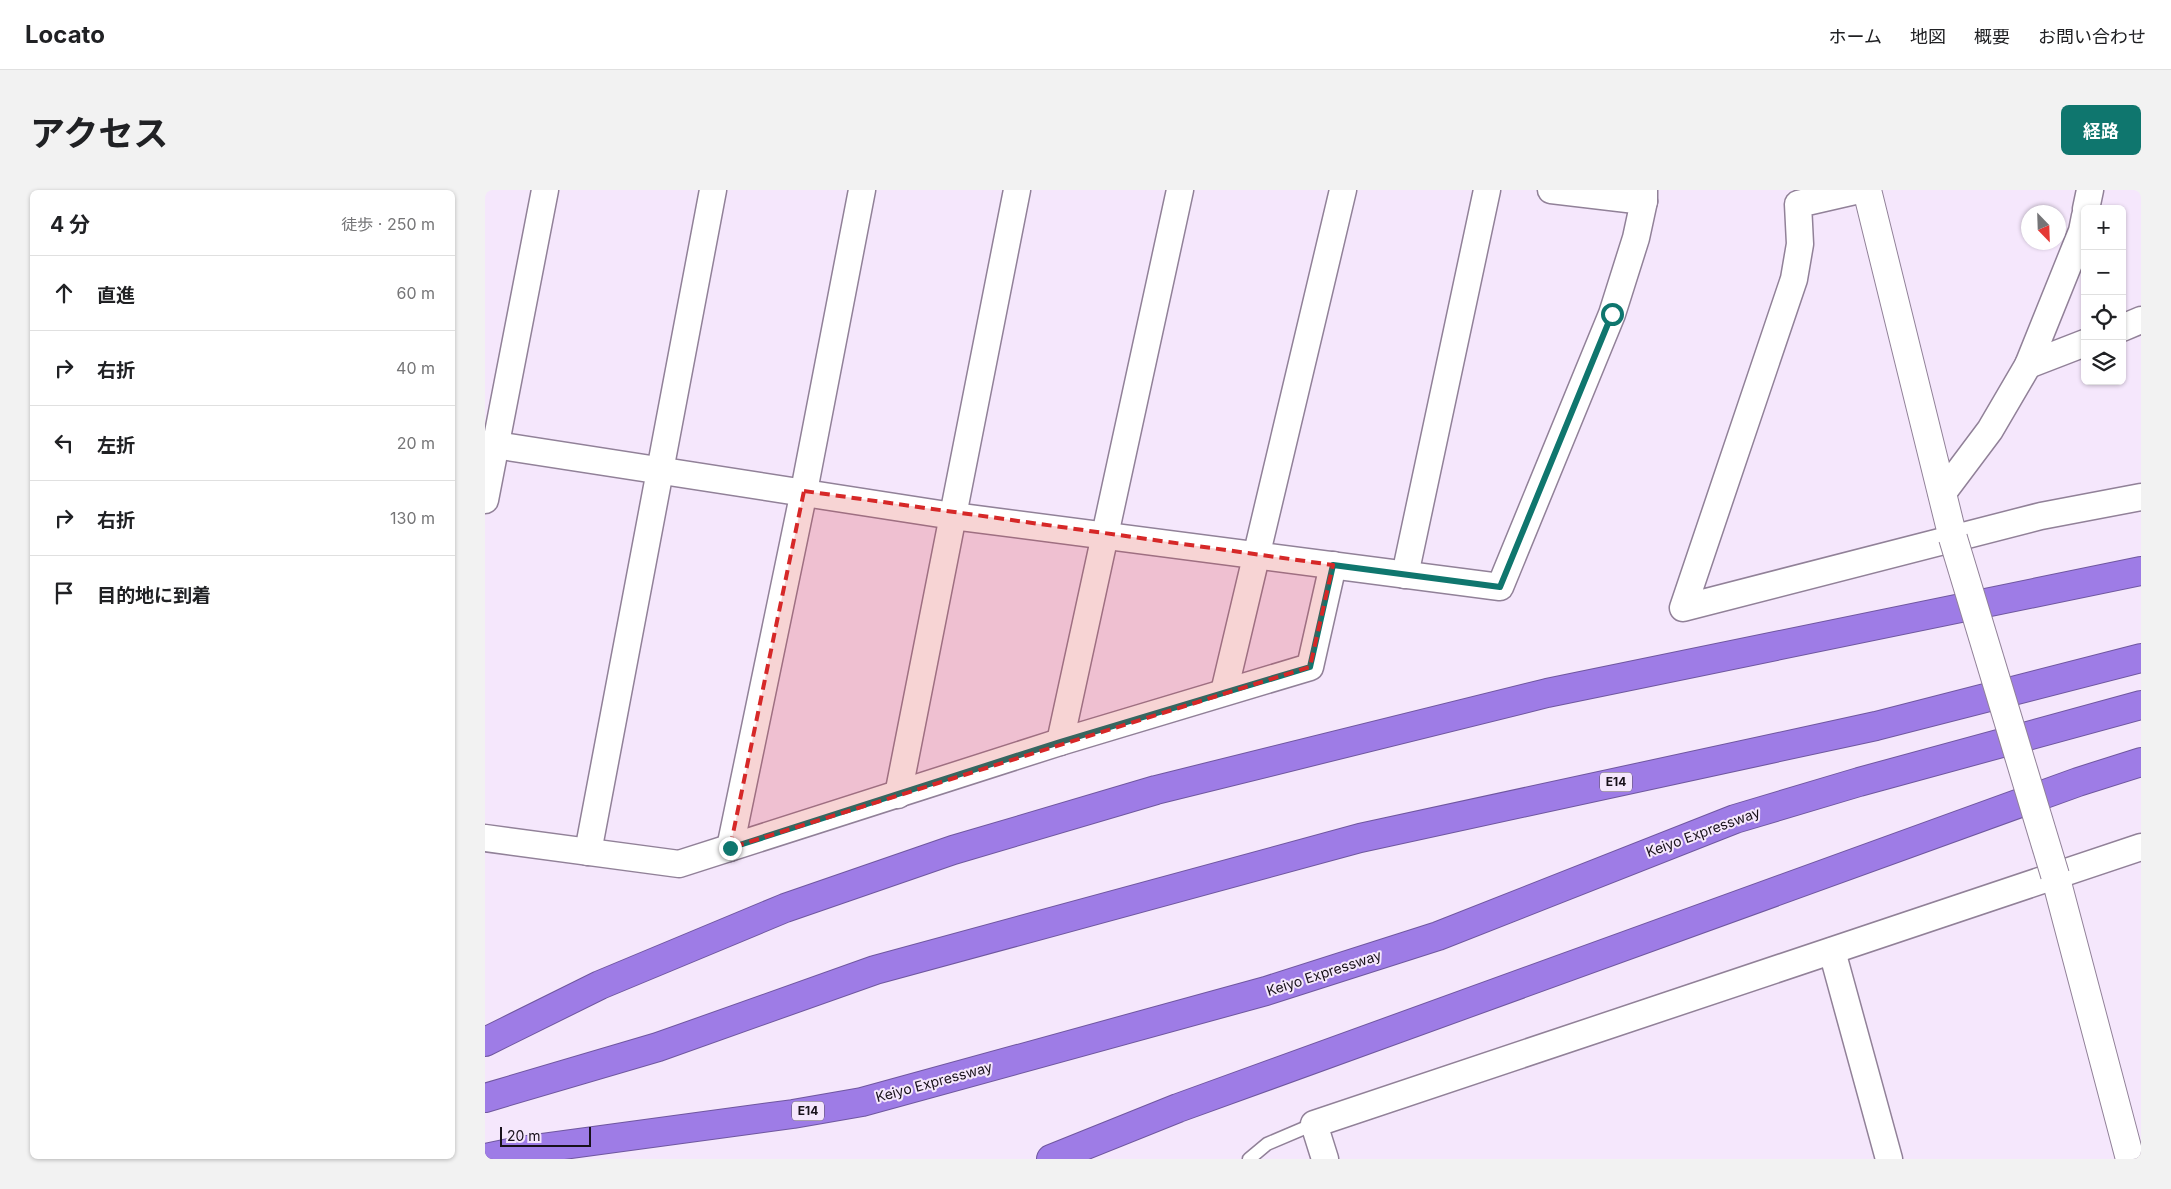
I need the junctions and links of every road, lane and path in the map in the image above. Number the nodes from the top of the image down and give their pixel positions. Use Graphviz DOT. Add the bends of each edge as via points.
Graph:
graph roads {
  1 [pos="545,190"];
  2 [pos="713,190"];
  3 [pos="862,190"];
  4 [pos="1017,190"];
  5 [pos="1180,190"];
  6 [pos="1343,190"];
  7 [pos="1487,190"];
  8 [pos="1551,190"];
  9 [pos="1859,190"];
  10 [pos="1867,190"];
  11 [pos="2090,190"];
  12 [pos="1644,195"];
  13 [pos="2087,205"];
  14 [pos="2081,234"];
  15 [pos="2141,320"];
  16 [pos="2126,326"];
  17 [pos="2081,344"];
  18 [pos="2029,365"];
  19 [pos="495,446"];
  20 [pos="659,470"];
  21 [pos="804,491"];
  22 [pos="1942,494"];
  23 [pos="2141,497"];
  24 [pos="485,500"];
  25 [pos="953,516"];
  26 [pos="1105,536"];
  27 [pos="1953,538"];
  28 [pos="1257,556"];
  29 [pos="1333,565"];
  30 [pos="2141,571"];
  31 [pos="1405,574"];
  32 [pos="2141,658"];
  33 [pos="1224,692"];
  34 [pos="2141,706"];
  35 [pos="1060,742"];
  36 [pos="2141,762"];
  37 [pos="897,795"];
  38 [pos="485,838"];
  39 [pos="2141,847"];
  40 [pos="730,848"];
  41 [pos="588,852"];
  42 [pos="2055,875"];
  43 [pos="1832,951"];
  44 [pos="485,1042"];
  45 [pos="485,1098"];
  46 [pos="1314,1124"];
  47 [pos="1882,1157"];
  48 [pos="485,1158"];
  49 [pos="1051,1159"];
  50 [pos="1249,1159"];
  51 [pos="1325,1159"];
  52 [pos="2130,1159"];
  1 -- 19 [label="street"];
  2 -- 20 [label="street"];
  3 -- 21 [label="street"];
  4 -- 25 [label="street"];
  5 -- 26 [label="street"];
  6 -- 28 [label="street"];
  7 -- 31 [label="street"];
  8 -- 12 [label="street"];
  9 -- 27 [label="street" via="1798,204 1801,244 1794,279 1683,608"];
  10 -- 22 [label="street"];
  11 -- 13 [label="street"];
  12 -- 31 [label="street" via="1636,238 1612,314 1500,587"];
  14 -- 18 [label="street"];
  15 -- 16 [label="street"];
  17 -- 18 [label="street"];
  18 -- 22 [label="street" via="1991,430"];
  19 -- 20 [label="street"];
  19 -- 24 [label="street"];
  20 -- 21 [label="street"];
  20 -- 41 [label="street"];
  21 -- 25 [label="street"];
  21 -- 40 [label="street"];
  22 -- 27 [label="street"];
  23 -- 27 [label="street" via="2041,516"];
  25 -- 26 [label="street"];
  25 -- 37 [label="street"];
  26 -- 28 [label="street"];
  26 -- 35 [label="street"];
  27 -- 42 [label="street, bridge"];
  28 -- 29 [label="street"];
  28 -- 33 [label="street"];
  29 -- 31 [label="street"];
  29 -- 33 [label="street" via="1310,667"];
  30 -- 44 [label="highway" via="1547,693 1156,790 953,850 785,908 600,985"];
  32 -- 45 [label="highway, E14" via="1876,726 1360,838 875,970 658,1047"];
  33 -- 35 [label="street"];
  34 -- 48 [label="highway, Keiyo Expressway / E14" via="1735,819 1438,936 1266,991 1114,1033 861,1102"];
  35 -- 37 [label="street"];
  36 -- 49 [label="highway" via="1215,1095"];
  37 -- 40 [label="street"];
  38 -- 41 [label="street"];
  39 -- 42 [label="street"];
  40 -- 41 [label="street" via="679,864"];
  42 -- 43 [label="street"];
  42 -- 52 [label="street"];
  43 -- 46 [label="street"];
  43 -- 47 [label="street"];
  46 -- 50 [label="lane" via="1267,1144"];
  46 -- 51 [label="street"];
}
